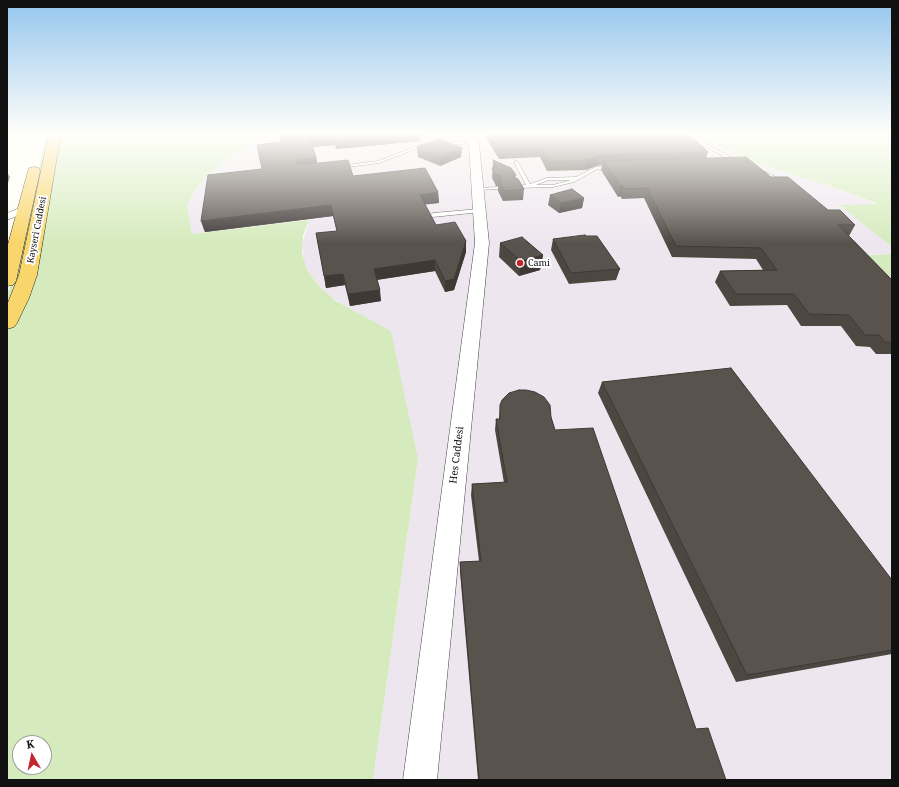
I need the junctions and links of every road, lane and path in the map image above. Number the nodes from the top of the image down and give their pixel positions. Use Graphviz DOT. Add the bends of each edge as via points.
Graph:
graph roads {
  1 [pos="34,170"];
  2 [pos="48,170"];
  3 [pos="480,170"];
  4 [pos="521,170"];
  5 [pos="593,170"];
  6 [pos="756,170"];
  7 [pos="577,178"];
  8 [pos="787,183"];
  9 [pos="530,186"];
  10 [pos="516,187"];
  11 [pos="24,209"];
  12 [pos="479,211"];
  13 [pos="433,215"];
  14 [pos="7,217"];
  15 [pos="7,281"];
  16 [pos="7,323"];
  17 [pos="420,780"];
  1 -- 11 [label="main road, Kayseri Caddesi"];
  2 -- 16 [label="main road, Kayseri Caddesi" via="28,275"];
  3 -- 12 [label="street, Hes Caddesi" via="487,189"];
  4 -- 9 [label="lane"];
  5 -- 7 [label="lane"];
  6 -- 8 [label="lane"];
  7 -- 9 [label="lane" via="553,186"];
  7 -- 9 [label="lane" via="547,179"];
  9 -- 10 [label="lane"];
  11 -- 14 [label="street"];
  11 -- 15 [label="main road, Kayseri Caddesi"];
  12 -- 13 [label="lane"];
  12 -- 17 [label="street, Hes Caddesi" via="482,243"];
}
